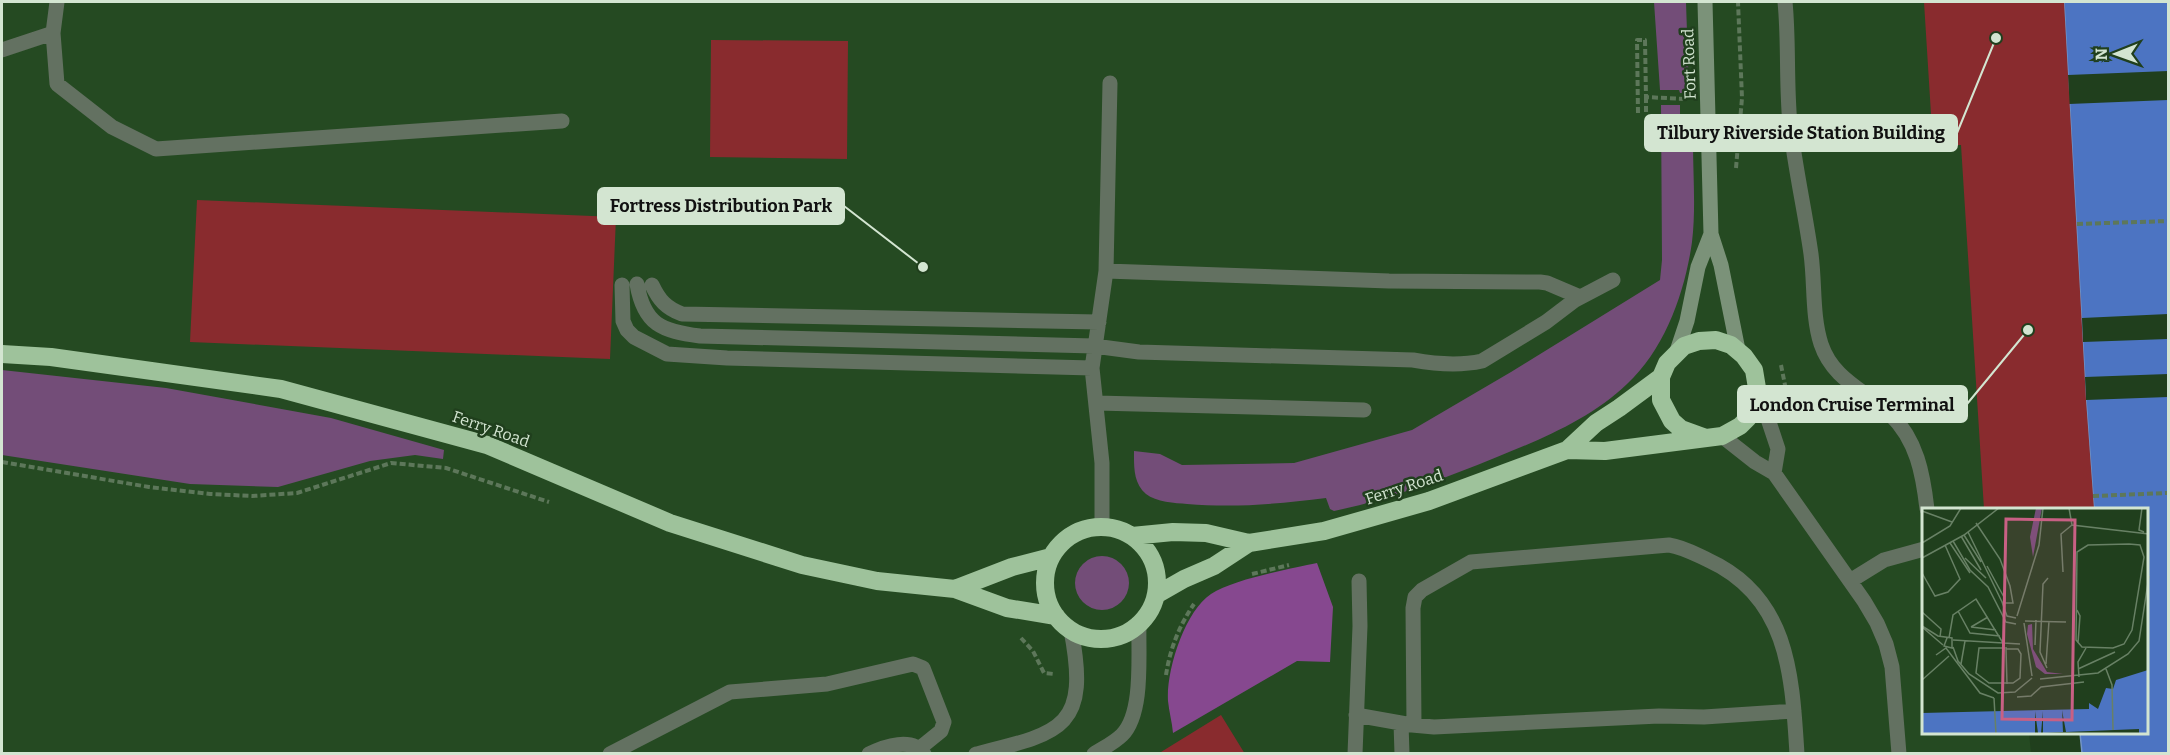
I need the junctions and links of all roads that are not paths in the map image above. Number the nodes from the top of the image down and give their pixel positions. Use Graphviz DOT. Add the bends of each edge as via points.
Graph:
graph roads {
  1 [pos="57,2"];
  2 [pos="1705,2"];
  3 [pos="1785,2"];
  4 [pos="53,33"];
  5 [pos="2,50"];
  6 [pos="1110,83"];
  7 [pos="562,121"];
  8 [pos="1711,234"];
  9 [pos="1106,271"];
  10 [pos="1613,280"];
  11 [pos="637,284"];
  12 [pos="1580,297"];
  13 [pos="1099,322"];
  14 [pos="1094,346"];
  15 [pos="1738,350"];
  16 [pos="1677,351"];
  17 [pos="2,354"];
  18 [pos="1092,368"];
  19 [pos="1661,377"];
  20 [pos="1757,388"];
  21 [pos="1097,403"];
  22 [pos="1364,410"];
  23 [pos="1722,436"];
  24 [pos="1703,437"];
  25 [pos="1567,450"];
  26 [pos="1774,473"];
  27 [pos="1927,508"];
  28 [pos="1102,527"];
  29 [pos="1132,536"];
  30 [pos="1249,543"];
  31 [pos="1922,550"];
  32 [pos="1052,557"];
  33 [pos="1359,580"];
  34 [pos="1850,581"];
  35 [pos="955,589"];
  36 [pos="1156,595"];
  37 [pos="1056,616"];
  38 [pos="1139,624"];
  39 [pos="1071,630"];
  40 [pos="1794,711"];
  41 [pos="1356,715"];
  42 [pos="1408,724"];
  43 [pos="922,751"];
  44 [pos="610,753"];
  45 [pos="869,753"];
  46 [pos="976,753"];
  47 [pos="1094,753"];
  48 [pos="1355,753"];
  49 [pos="1402,753"];
  50 [pos="1797,753"];
  51 [pos="1899,753"];
  1 -- 4 [label="lane"];
  2 -- 8 [label="street, Fort Road"];
  3 -- 27 [label="lane" via="1790,123 1821,345 1842,378 1881,406 1908,437 1919,462"];
  4 -- 5 [label="lane"];
  4 -- 7 [label="lane" via="57,84 112,127 156,149"];
  6 -- 9 [label="lane"];
  8 -- 15 [label="street, Fort Road"];
  8 -- 16 [label="street, Fort Road" via="1698,267"];
  9 -- 12 [label="lane" via="1540,282"];
  9 -- 13 [label="lane"];
  10 -- 12 [label="lane"];
  11 -- 13 [label="lane" via="657,295 668,309 682,314"];
  11 -- 14 [label="lane" via="644,309 662,328 673,333"];
  11 -- 18 [label="lane" via="623,321 634,337 668,354"];
  12 -- 14 [label="lane" via="1482,361 1471,363 1139,352"];
  13 -- 14 [label="lane"];
  14 -- 18 [label="lane"];
  15 -- 16 [label="highway" via="1707,339"];
  15 -- 20 [label="highway" via="1754,370"];
  16 -- 19 [label="highway"];
  17 -- 35 [label="highway, Ferry Road" via="51,357 280,389 487,445 670,523 802,565 877,581"];
  18 -- 21 [label="lane"];
  19 -- 24 [label="highway" via="1661,400 1672,421"];
  19 -- 25 [label="highway, Ferry Road" via="1596,423"];
  20 -- 23 [label="highway" via="1748,418"];
  20 -- 26 [label="lane" via="1778,449"];
  21 -- 22 [label="lane"];
  21 -- 28 [label="lane"];
  23 -- 24 [label="highway"];
  23 -- 26 [label="lane"];
  24 -- 25 [label="highway, Ferry Road" via="1605,451"];
  25 -- 30 [label="highway, Ferry Road" via="1386,514 1324,531"];
  26 -- 34 [label="lane"];
  28 -- 29 [label="highway"];
  28 -- 32 [label="highway" via="1072,535"];
  29 -- 30 [label="highway, Ferry Road" via="1206,533"];
  29 -- 36 [label="highway" via="1153,562"];
  30 -- 36 [label="highway, Ferry Road"];
  31 -- 34 [label="lane" via="1884,560"];
  32 -- 35 [label="highway, Ferry Road" via="1012,567"];
  32 -- 37 [label="highway" via="1046,571 1046,587"];
  33 -- 41 [label="lane"];
  34 -- 51 [label="lane" via="1874,618 1888,651"];
  35 -- 37 [label="highway, Ferry Road" via="1008,608"];
  36 -- 38 [label="highway"];
  37 -- 39 [label="highway"];
  38 -- 39 [label="highway" via="1106,639"];
  38 -- 47 [label="lane" via="1134,712 1117,739"];
  39 -- 46 [label="lane" via="1077,676 1072,706 1064,720 1029,741"];
  40 -- 42 [label="lane" via="1438,727"];
  40 -- 42 [label="lane" via="1783,645 1769,614 1751,590 1724,567 1683,548 1663,545 1471,562 1422,590 1415,597 1413,608"];
  40 -- 50 [label="lane"];
  41 -- 42 [label="lane"];
  41 -- 48 [label="lane"];
  42 -- 49 [label="lane"];
  43 -- 44 [label="lane" via="941,731 944,718 923,668 913,664 826,684 730,692"];
  43 -- 45 [label="lane" via="907,744"];
}
